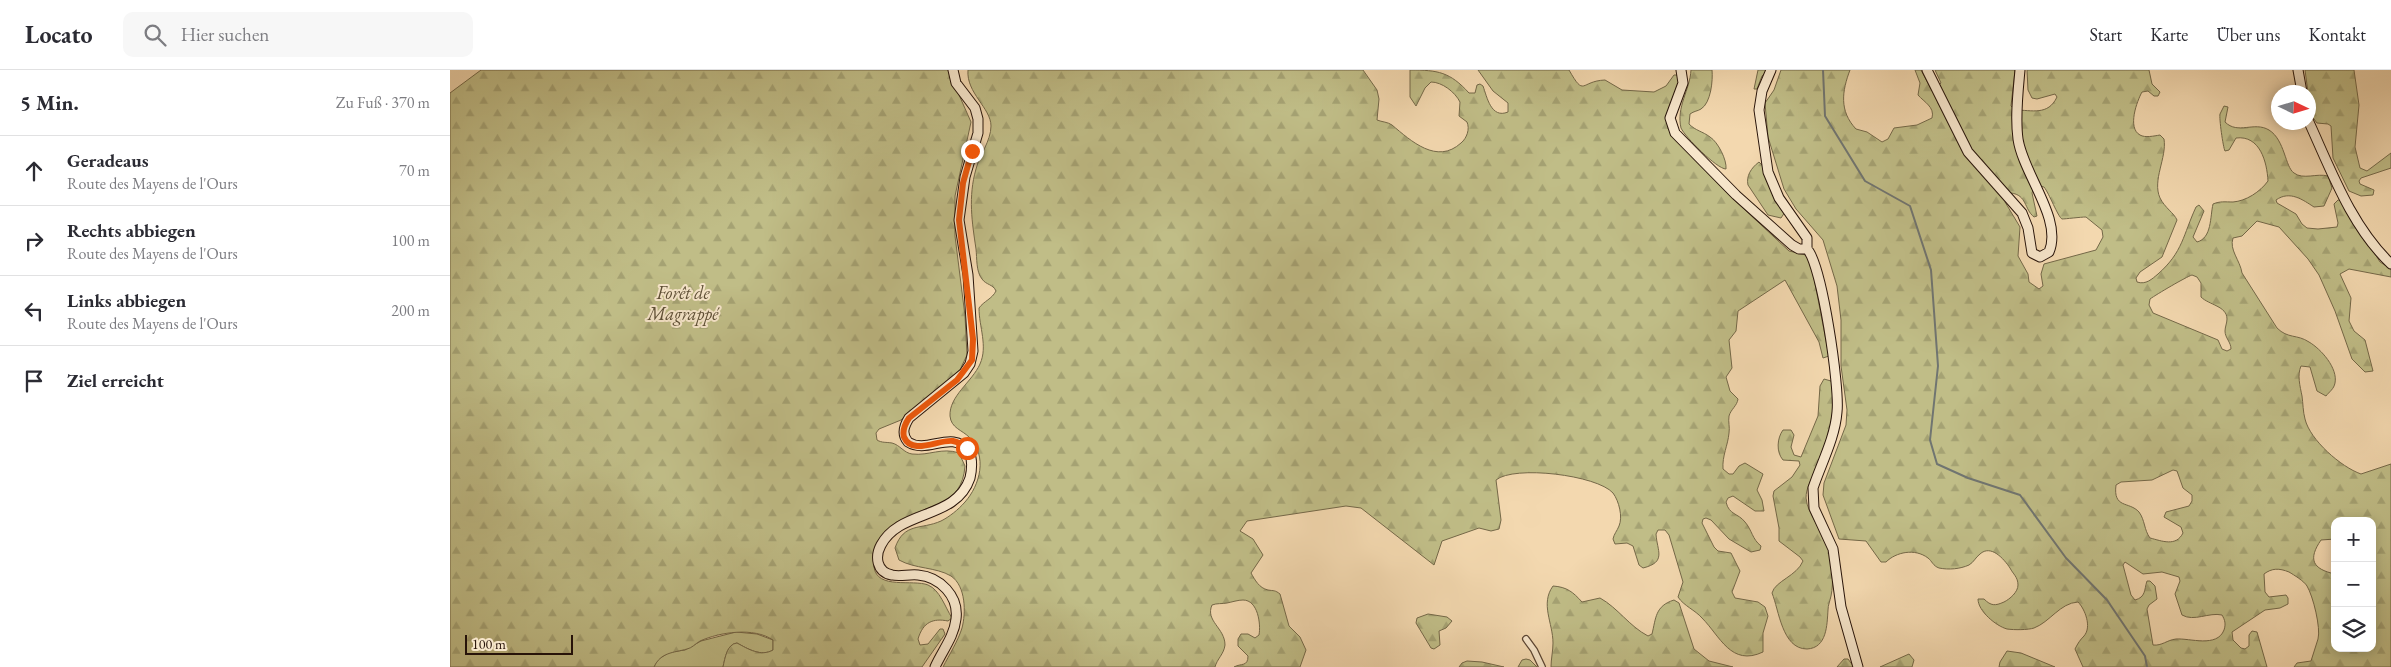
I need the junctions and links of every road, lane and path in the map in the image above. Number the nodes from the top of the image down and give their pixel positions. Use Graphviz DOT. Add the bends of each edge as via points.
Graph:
graph roads {
  1 [pos="953,70"];
  2 [pos="1681,70"];
  3 [pos="1771,70"];
  4 [pos="1926,70"];
  5 [pos="2020,70"];
  6 [pos="2298,70"];
  7 [pos="2301,85"];
  8 [pos="2312,130"];
  9 [pos="1806,248"];
  10 [pos="2391,264"];
  11 [pos="1526,639"];
  12 [pos="935,667"];
  13 [pos="1542,667"];
  14 [pos="1858,667"];
  1 -- 12 [label="street" via="956,83 975,108 978,120 978,133 963,183 959,220 968,275 973,356 957,380 909,418 904,434 914,445 949,441 961,444 971,455 971,472 966,487 954,502 905,524 888,536 877,559 887,574 928,577 942,584 952,597 955,625"];
  2 -- 9 [label="street" via="1683,83 1670,118 1675,133 1736,195 1792,245"];
  3 -- 9 [label="street" via="1762,91 1759,110 1768,172 1779,198 1807,238"];
  4 -- 5 [label="street" via="1968,152 2022,213 2032,253 2040,257 2049,252 2052,233 2050,220 2021,154 2018,139"];
  6 -- 7 [label="street"];
  8 -- 10 [label="street" via="2339,190 2367,236"];
  9 -- 14 [label="street" via="1812,256 1818,280 1838,393 1837,414 1813,488 1813,500 1833,549 1841,607"];
  11 -- 13 [label="street"];
}
